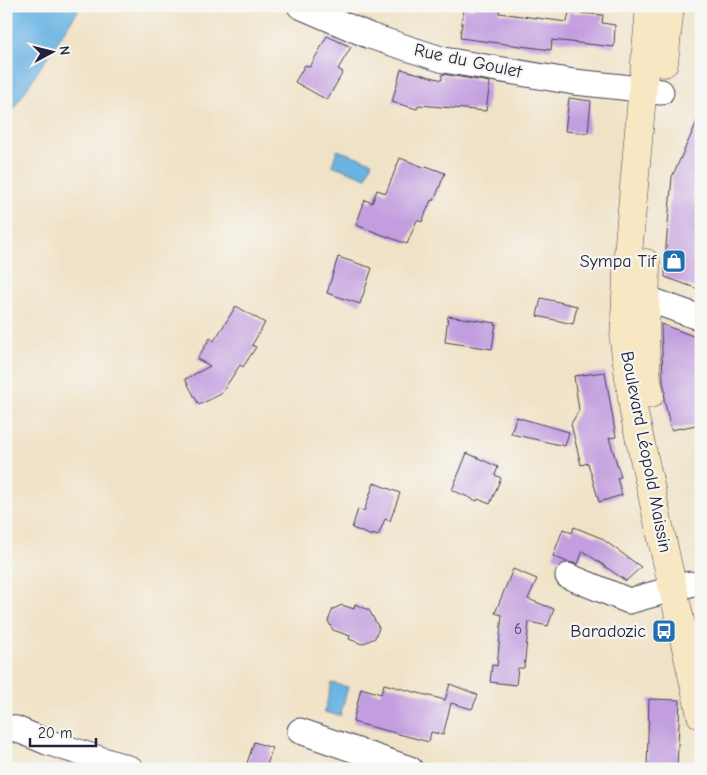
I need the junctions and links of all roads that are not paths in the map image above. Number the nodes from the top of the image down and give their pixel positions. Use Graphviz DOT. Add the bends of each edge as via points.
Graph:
graph roads {
  1 [pos="300,6"];
  2 [pos="650,6"];
  3 [pos="670,6"];
  4 [pos="652,91"];
  5 [pos="636,296"];
  6 [pos="701,318"];
  7 [pos="568,576"];
  8 [pos="681,586"];
  9 [pos="701,636"];
  10 [pos="701,715"];
  11 [pos="6,727"];
  12 [pos="300,731"];
  13 [pos="131,769"];
  14 [pos="410,769"];
  1 -- 4 [label="street, Rue du Goulet" via="370,36 444,60 574,82"];
  2 -- 4 [label="street, Boulevard Léopold Maissin"];
  3 -- 4 [label="street, Boulevard Léopold Maissin"];
  4 -- 5 [label="street, Boulevard Léopold Maissin" via="646,256"];
  5 -- 6 [label="street"];
  5 -- 8 [label="street, Boulevard Léopold Maissin"];
  7 -- 8 [label="street" via="629,601"];
  8 -- 9 [label="street, Boulevard Léopold Maissin"];
  8 -- 10 [label="street, Boulevard Léopold Maissin"];
  11 -- 13 [label="street"];
  12 -- 14 [label="street"];
}
